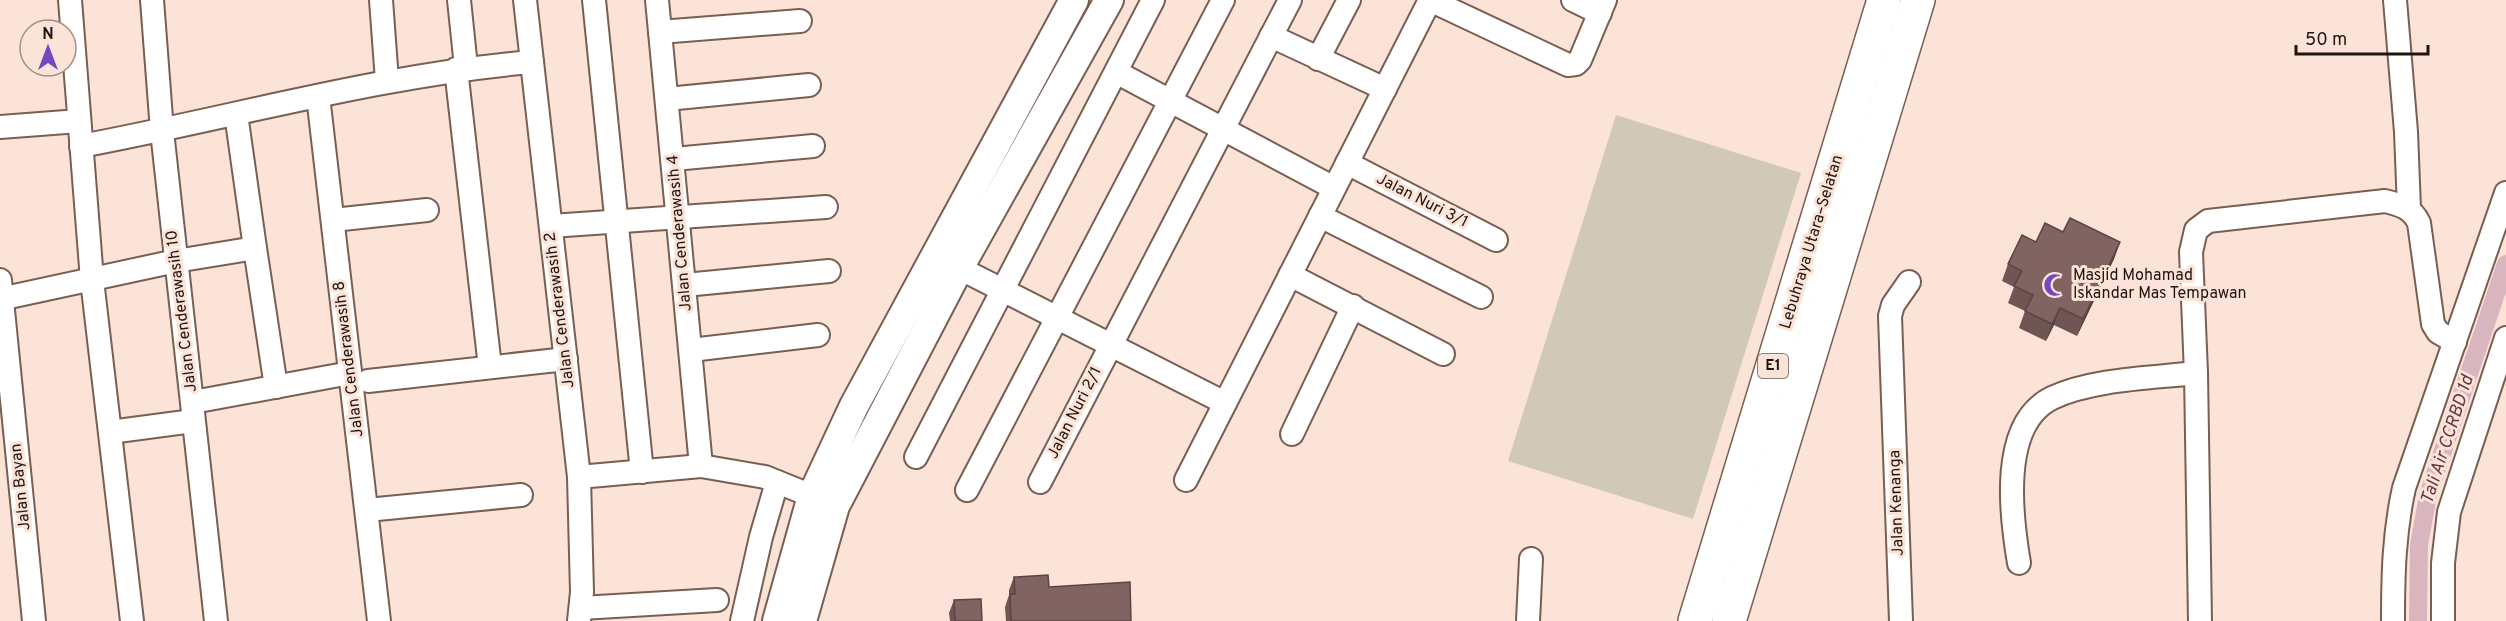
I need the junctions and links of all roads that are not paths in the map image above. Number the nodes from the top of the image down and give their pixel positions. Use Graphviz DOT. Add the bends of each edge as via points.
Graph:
graph roads {
  1 [pos="70,0"];
  2 [pos="152,0"];
  3 [pos="381,0"];
  4 [pos="459,0"];
  5 [pos="525,0"];
  6 [pos="594,0"];
  7 [pos="657,0"];
  8 [pos="1074,0"];
  9 [pos="1109,0"];
  10 [pos="1153,0"];
  11 [pos="1224,0"];
  12 [pos="1290,0"];
  13 [pos="1349,0"];
  14 [pos="1430,0"];
  15 [pos="1573,0"];
  16 [pos="1884,0"];
  17 [pos="1918,0"];
  18 [pos="2395,0"];
  19 [pos="1602,6"];
  20 [pos="800,21"];
  21 [pos="660,32"];
  22 [pos="1271,36"];
  23 [pos="1318,59"];
  24 [pos="532,62"];
  25 [pos="461,68"];
  26 [pos="1116,72"];
  27 [pos="387,81"];
  28 [pos="809,86"];
  29 [pos="1385,89"];
  30 [pos="318,96"];
  31 [pos="667,99"];
  32 [pos="1171,101"];
  33 [pos="236,114"];
  34 [pos="1866,117"];
  35 [pos="79,121"];
  36 [pos="0,127"];
  37 [pos="1223,129"];
  38 [pos="162,131"];
  39 [pos="81,146"];
  40 [pos="813,146"];
  41 [pos="674,159"];
  42 [pos="1347,163"];
  43 [pos="1334,188"];
  44 [pos="2506,192"];
  45 [pos="826,207"];
  46 [pos="2409,209"];
  47 [pos="427,210"];
  48 [pos="1320,216"];
  49 [pos="677,217"];
  50 [pos="333,220"];
  51 [pos="619,222"];
  52 [pos="551,226"];
  53 [pos="1496,240"];
  54 [pos="255,248"];
  55 [pos="176,261"];
  56 [pos="959,268"];
  57 [pos="829,271"];
  58 [pos="1290,275"];
  59 [pos="92,280"];
  60 [pos="1909,282"];
  61 [pos="685,285"];
  62 [pos="1003,290"];
  63 [pos="1,293"];
  64 [pos="1481,297"];
  65 [pos="1353,306"];
  66 [pos="1058,318"];
  67 [pos="818,335"];
  68 [pos="2506,338"];
  69 [pos="2455,342"];
  70 [pos="1111,345"];
  71 [pos="692,350"];
  72 [pos="1443,354"];
  73 [pos="566,359"];
  74 [pos="490,367"];
  75 [pos="2196,373"];
  76 [pos="359,377"];
  77 [pos="276,387"];
  78 [pos="1225,403"];
  79 [pos="193,412"];
  80 [pos="110,432"];
  81 [pos="1292,434"];
  82 [pos="916,457"];
  83 [pos="701,466"];
  84 [pos="9,468"];
  85 [pos="642,471"];
  86 [pos="579,477"];
  87 [pos="1186,480"];
  88 [pos="777,482"];
  89 [pos="1040,482"];
  90 [pos="967,490"];
  91 [pos="521,495"];
  92 [pos="812,496"];
  93 [pos="367,510"];
  94 [pos="1531,559"];
  95 [pos="2019,563"];
  96 [pos="717,600"];
  97 [pos="580,615"];
  98 [pos="34,621"];
  99 [pos="132,621"];
  100 [pos="216,621"];
  101 [pos="379,621"];
  102 [pos="742,621"];
  103 [pos="777,621"];
  104 [pos="802,621"];
  105 [pos="1528,621"];
  106 [pos="1695,621"];
  107 [pos="1729,621"];
  108 [pos="1901,621"];
  109 [pos="2200,621"];
  110 [pos="2393,621"];
  111 [pos="2443,621"];
  1 -- 35 [label="street"];
  2 -- 38 [label="street, Jalan Cenderawasih 10"];
  3 -- 27 [label="street"];
  4 -- 25 [label="street"];
  5 -- 24 [label="street, Jalan Cenderawasih 2"];
  6 -- 51 [label="street"];
  7 -- 21 [label="street, Jalan Cenderawasih 4"];
  8 -- 92 [label="main road" via="854,406"];
  9 -- 56 [label="main road"];
  10 -- 26 [label="street"];
  11 -- 32 [label="street"];
  12 -- 22 [label="street, Jalan Nuri 2/1"];
  13 -- 23 [label="street"];
  14 -- 19 [label="street" via="1568,65 1580,60"];
  14 -- 29 [label="street"];
  15 -- 19 [label="street"];
  16 -- 34 [label="highway, Lebuhraya Utara–Selatan / E1"];
  17 -- 34 [label="highway, Lebuhraya Utara–Selatan / E1"];
  18 -- 46 [label="street"];
  20 -- 21 [label="street"];
  21 -- 31 [label="street, Jalan Cenderawasih 4"];
  22 -- 23 [label="street"];
  22 -- 37 [label="street, Jalan Nuri 2/1"];
  23 -- 29 [label="street"];
  24 -- 25 [label="street"];
  24 -- 52 [label="street, Jalan Cenderawasih 2"];
  25 -- 27 [label="street"];
  25 -- 74 [label="street"];
  26 -- 32 [label="street"];
  26 -- 62 [label="street"];
  27 -- 30 [label="street"];
  28 -- 31 [label="street"];
  29 -- 42 [label="street"];
  30 -- 33 [label="street"];
  30 -- 50 [label="street, Jalan Cenderawasih 8"];
  31 -- 41 [label="street, Jalan Cenderawasih 4"];
  32 -- 37 [label="street"];
  32 -- 66 [label="street"];
  33 -- 38 [label="street"];
  33 -- 54 [label="street"];
  34 -- 106 [label="highway, Lebuhraya Utara–Selatan / E1"];
  34 -- 107 [label="highway, Lebuhraya Utara–Selatan / E1"];
  35 -- 36 [label="street"];
  35 -- 39 [label="street"];
  37 -- 43 [label="street"];
  37 -- 70 [label="street, Jalan Nuri 2/1"];
  38 -- 39 [label="street"];
  38 -- 55 [label="street, Jalan Cenderawasih 10"];
  39 -- 59 [label="street"];
  40 -- 41 [label="street"];
  41 -- 49 [label="street, Jalan Cenderawasih 4"];
  42 -- 43 [label="street"];
  42 -- 53 [label="street, Jalan Nuri 3/1"];
  43 -- 48 [label="street"];
  44 -- 69 [label="street"];
  45 -- 49 [label="street"];
  46 -- 69 [label="street" via="2419,223 2433,324 2438,332"];
  46 -- 75 [label="street" via="2385,201 2208,221 2196,230 2192,252"];
  47 -- 50 [label="street"];
  48 -- 58 [label="street"];
  48 -- 64 [label="street"];
  49 -- 51 [label="street"];
  49 -- 61 [label="street, Jalan Cenderawasih 4"];
  50 -- 76 [label="street, Jalan Cenderawasih 8"];
  51 -- 52 [label="street"];
  51 -- 85 [label="street"];
  52 -- 73 [label="street, Jalan Cenderawasih 2"];
  54 -- 55 [label="street"];
  54 -- 77 [label="street"];
  55 -- 59 [label="street"];
  55 -- 79 [label="street, Jalan Cenderawasih 10"];
  56 -- 62 [label="street"];
  56 -- 104 [label="main road" via="835,506"];
  57 -- 61 [label="street"];
  58 -- 65 [label="street"];
  58 -- 78 [label="street"];
  59 -- 63 [label="street"];
  59 -- 80 [label="street"];
  60 -- 108 [label="street, Jalan Kenanga" via="1893,304 1890,316"];
  61 -- 71 [label="street, Jalan Cenderawasih 4"];
  62 -- 66 [label="street"];
  62 -- 82 [label="street"];
  63 -- 84 [label="street, Jalan Bayan"];
  65 -- 72 [label="street"];
  65 -- 81 [label="street"];
  66 -- 70 [label="street"];
  66 -- 90 [label="street"];
  67 -- 71 [label="street"];
  68 -- 111 [label="street" via="2449,512"];
  69 -- 110 [label="street" via="2404,488 2393,557"];
  70 -- 78 [label="street"];
  70 -- 89 [label="street, Jalan Nuri 2/1"];
  71 -- 83 [label="street, Jalan Cenderawasih 4"];
  73 -- 74 [label="street"];
  73 -- 86 [label="street, Jalan Cenderawasih 2"];
  74 -- 76 [label="street"];
  75 -- 95 [label="street" via="2068,391 2035,409 2026,425 2011,479 2010,504"];
  75 -- 109 [label="street"];
  76 -- 77 [label="street"];
  76 -- 93 [label="street, Jalan Cenderawasih 8"];
  77 -- 79 [label="street"];
  78 -- 87 [label="street"];
  79 -- 80 [label="street"];
  79 -- 100 [label="street, Jalan Cenderawasih 10"];
  80 -- 99 [label="street"];
  83 -- 85 [label="street"];
  83 -- 88 [label="street"];
  84 -- 98 [label="street, Jalan Bayan"];
  85 -- 86 [label="street"];
  86 -- 97 [label="street, Jalan Cenderawasih 2"];
  88 -- 92 [label="street"];
  88 -- 102 [label="street" via="760,537"];
  91 -- 93 [label="street"];
  92 -- 103 [label="main road"];
  93 -- 101 [label="street, Jalan Cenderawasih 8"];
  94 -- 105 [label="street"];
  96 -- 97 [label="street"];
}
